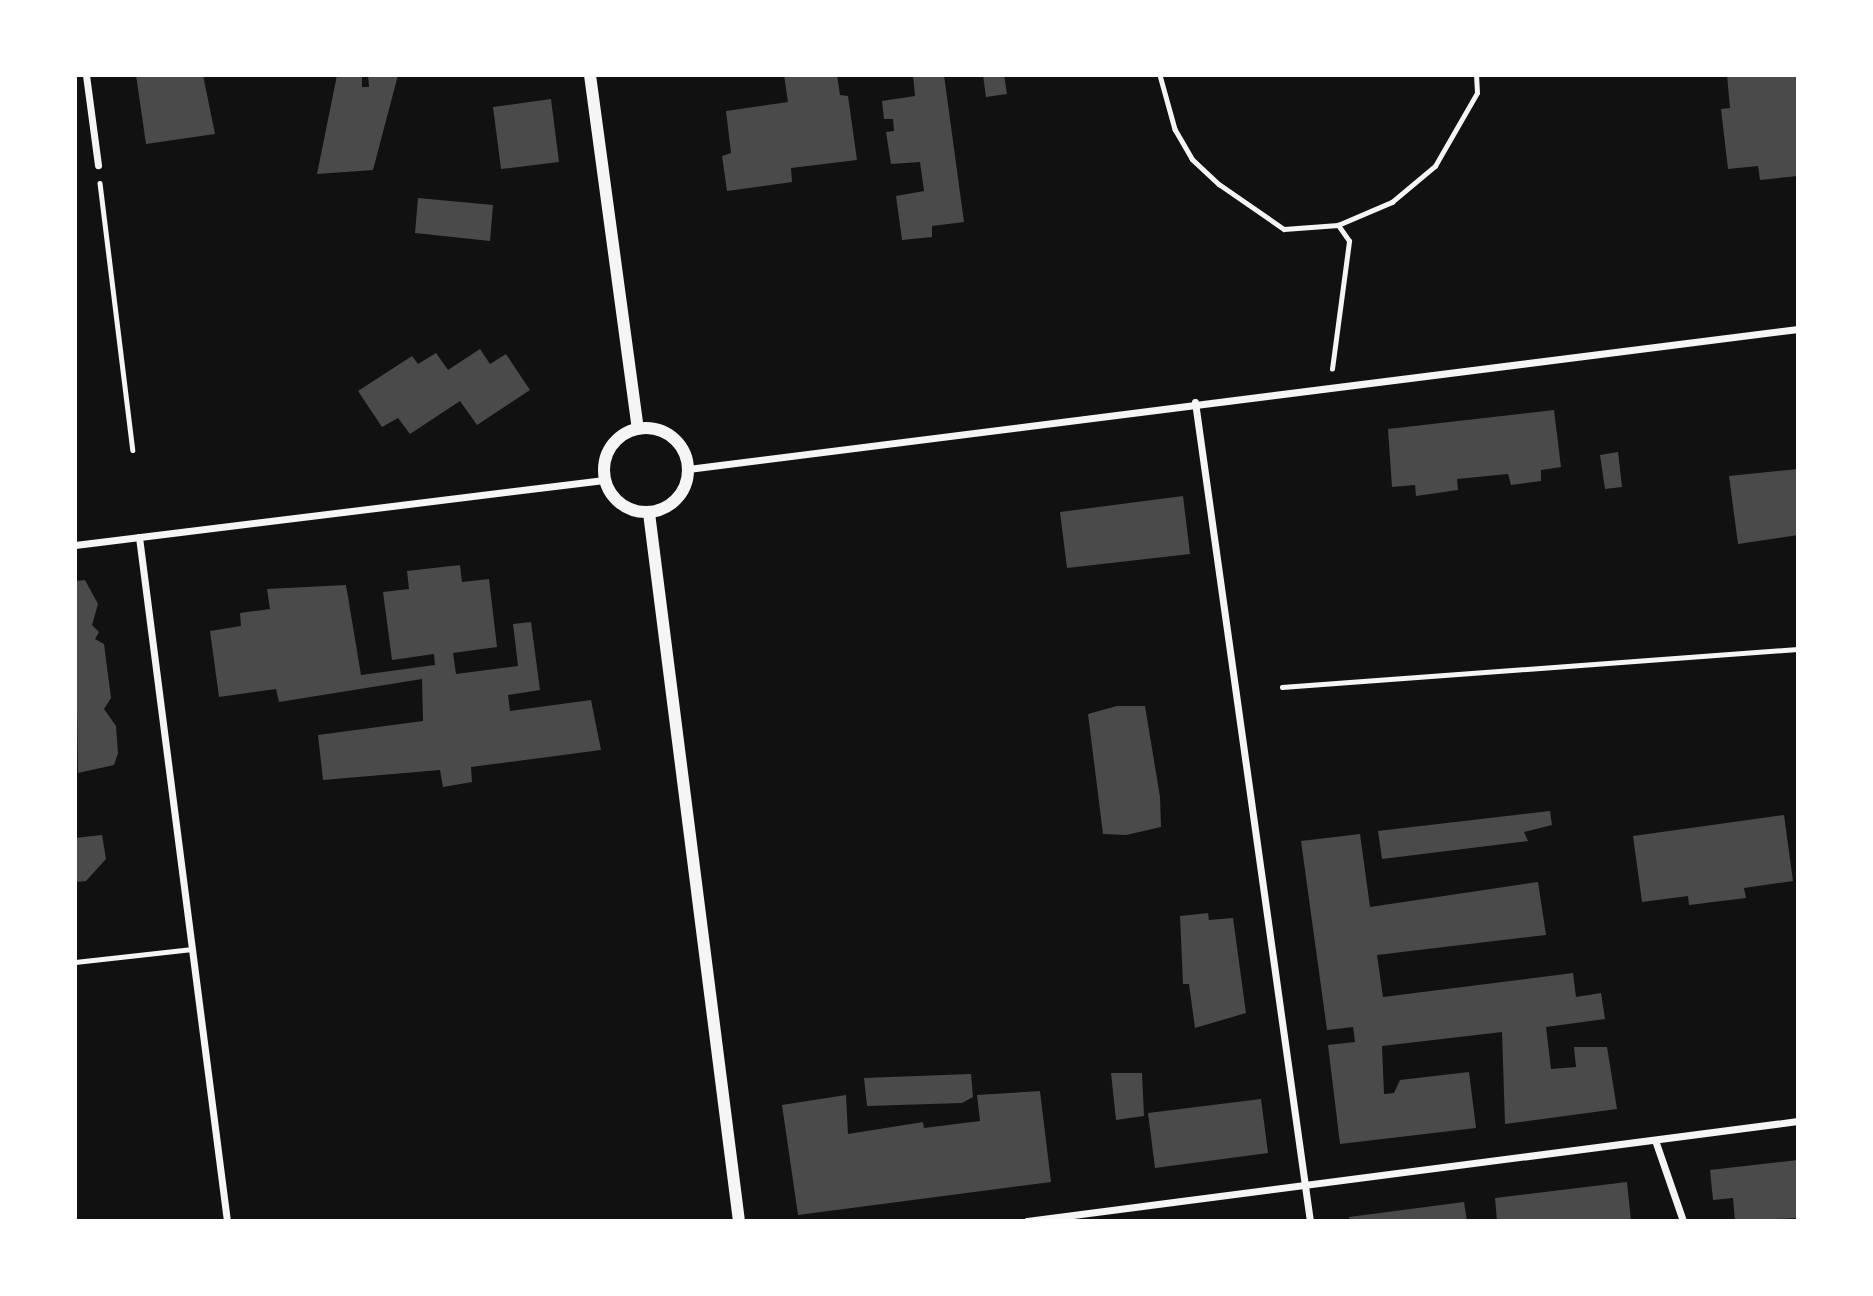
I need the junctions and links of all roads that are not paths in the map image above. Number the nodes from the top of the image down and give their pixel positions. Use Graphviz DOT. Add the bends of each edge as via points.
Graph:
graph roads {
  1 [pos="86,75"];
  2 [pos="590,75"];
  3 [pos="98,165"];
  4 [pos="1798,329"];
  5 [pos="1195,402"];
  6 [pos="638,429"];
  7 [pos="688,469"];
  8 [pos="604,480"];
  9 [pos="649,513"];
  10 [pos="139,537"];
  11 [pos="75,545"];
  12 [pos="192,949"];
  13 [pos="75,962"];
  14 [pos="1798,1121"];
  15 [pos="1655,1140"];
  16 [pos="1306,1185"];
  17 [pos="227,1221"];
  18 [pos="739,1221"];
  19 [pos="1027,1221"];
  20 [pos="1310,1221"];
  21 [pos="1683,1221"];
  1 -- 3 [label="street"];
  2 -- 6 [label="street"];
  4 -- 5 [label="street"];
  5 -- 7 [label="street"];
  5 -- 16 [label="street"];
  6 -- 7 [label="street" via="673,437"];
  6 -- 8 [label="street" via="610,447"];
  7 -- 9 [label="street" via="678,499"];
  8 -- 9 [label="street" via="621,505"];
  8 -- 10 [label="street"];
  9 -- 18 [label="street"];
  10 -- 11 [label="street"];
  10 -- 12 [label="street"];
  12 -- 13 [label="lane"];
  12 -- 17 [label="street"];
  14 -- 15 [label="street"];
  15 -- 16 [label="street"];
  15 -- 21 [label="street"];
  16 -- 19 [label="street"];
  16 -- 20 [label="street"];
}
